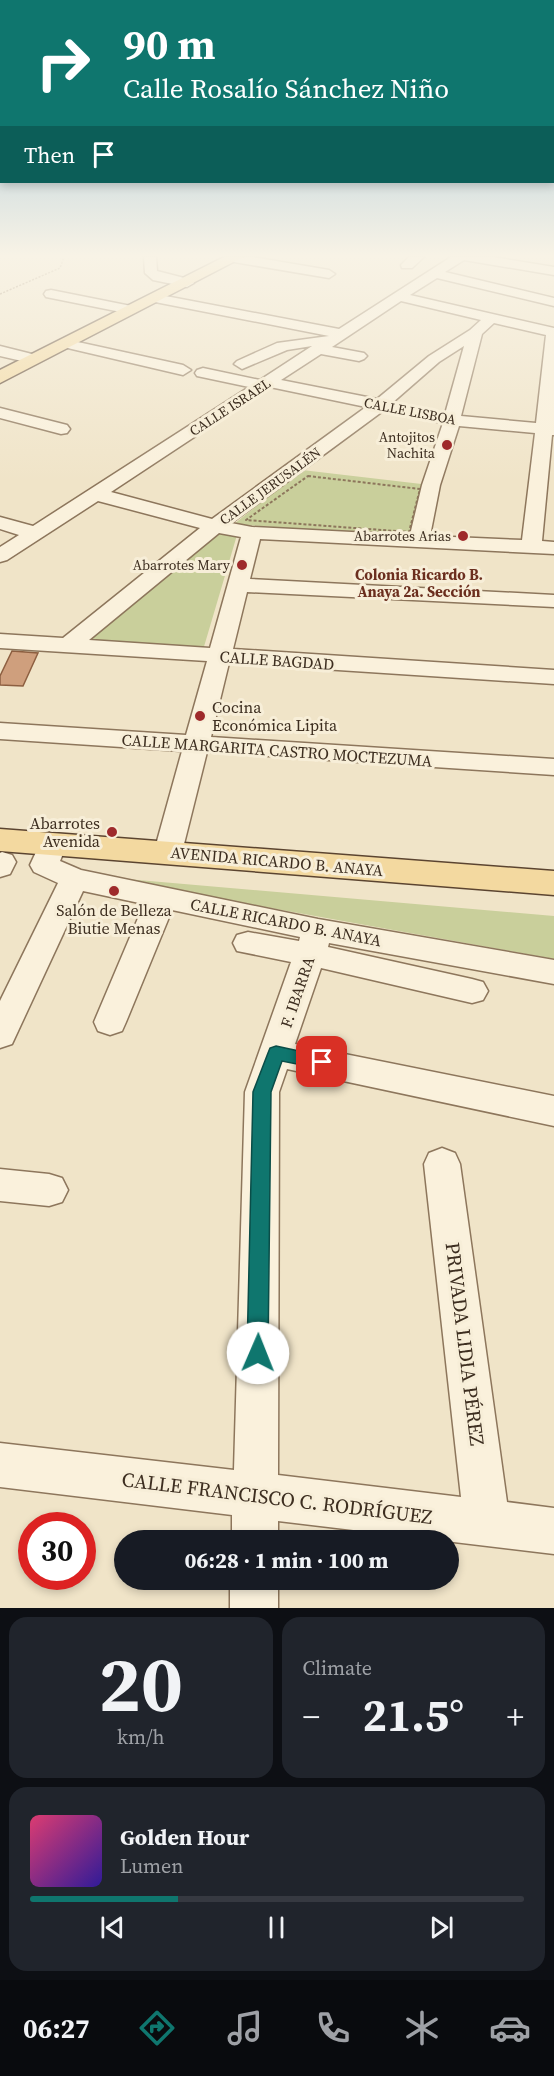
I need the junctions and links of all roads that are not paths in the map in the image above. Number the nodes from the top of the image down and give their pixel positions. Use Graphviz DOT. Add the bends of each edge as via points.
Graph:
graph roads {
  1 [pos="88,332"];
  2 [pos="290,332"];
  3 [pos="345,332"];
  4 [pos="554,332"];
  5 [pos="475,333"];
  6 [pos="330,342"];
  7 [pos="64,344"];
  8 [pos="0,351"];
  9 [pos="359,356"];
  10 [pos="35,359"];
  11 [pos="242,364"];
  12 [pos="183,370"];
  13 [pos="203,372"];
  14 [pos="0,377"];
  15 [pos="265,384"];
  16 [pos="380,405"];
  17 [pos="0,413"];
  18 [pos="452,420"];
  19 [pos="61,429"];
  20 [pos="549,430"];
  21 [pos="95,494"];
  22 [pos="0,523"];
  23 [pos="215,526"];
  24 [pos="35,533"];
  25 [pos="252,533"];
  26 [pos="414,537"];
  27 [pos="531,547"];
  28 [pos="554,548"];
  29 [pos="0,556"];
  30 [pos="238,585"];
  31 [pos="554,601"];
  32 [pos="0,641"];
  33 [pos="69,645"];
  34 [pos="220,656"];
  35 [pos="554,677"];
  36 [pos="0,731"];
  37 [pos="196,745"];
  38 [pos="554,767"];
  39 [pos="168,852"];
  40 [pos="1,858"];
  41 [pos="57,863"];
  42 [pos="554,883"];
  43 [pos="162,897"];
  44 [pos="554,904"];
  45 [pos="314,942"];
  46 [pos="249,944"];
  47 [pos="554,972"];
  48 [pos="472,991"];
  49 [pos="110,1022"];
  50 [pos="0,1035"];
  51 [pos="276,1053"];
  52 [pos="554,1111"];
  53 [pos="442,1164"];
  54 [pos="0,1185"];
  55 [pos="49,1190"];
  56 [pos="0,1465"];
  57 [pos="255,1496"];
  58 [pos="487,1522"];
  59 [pos="255,1530"];
  60 [pos="554,1531"];
  61 [pos="254,1590"];
  62 [pos="254,1608"];
  1 -- 7 [label="main road"];
  2 -- 6 [label="street"];
  3 -- 6 [label="street, CALLE ISRAEL"];
  4 -- 20 [label="street"];
  5 -- 16 [label="street, CALLE JERUSALÉN" via="434,359"];
  5 -- 18 [label="street"];
  6 -- 9 [label="street"];
  6 -- 11 [label="street" via="292,342"];
  6 -- 15 [label="street, CALLE ISRAEL"];
  7 -- 10 [label="main road"];
  7 -- 12 [label="street"];
  8 -- 10 [label="street"];
  10 -- 14 [label="main road"];
  13 -- 15 [label="street, CALLE LISBOA"];
  15 -- 16 [label="street, CALLE LISBOA"];
  15 -- 21 [label="street, CALLE ISRAEL"];
  16 -- 18 [label="street, CALLE LISBOA"];
  16 -- 23 [label="street, CALLE JERUSALÉN"];
  17 -- 19 [label="street"];
  18 -- 20 [label="street, CALLE LISBOA"];
  18 -- 26 [label="street"];
  20 -- 27 [label="street"];
  21 -- 23 [label="street"];
  21 -- 24 [label="street, CALLE ISRAEL"];
  22 -- 24 [label="street"];
  23 -- 25 [label="street"];
  23 -- 33 [label="street, CALLE JERUSALÉN"];
  24 -- 29 [label="street, CALLE ISRAEL"];
  25 -- 26 [label="street"];
  25 -- 30 [label="street"];
  26 -- 27 [label="street"];
  27 -- 28 [label="street"];
  30 -- 31 [label="street"];
  30 -- 34 [label="street"];
  32 -- 33 [label="street, CALLE BAGDAD"];
  33 -- 34 [label="street, CALLE BAGDAD"];
  34 -- 35 [label="street, CALLE BAGDAD"];
  34 -- 37 [label="street"];
  36 -- 37 [label="street, CALLE MARGARITA CASTRO MOCTEZUMA"];
  37 -- 38 [label="street, CALLE MARGARITA CASTRO MOCTEZUMA"];
  37 -- 39 [label="street"];
  39 -- 41 [label="main road, AVENIDA RICARDO B. ANAYA"];
  39 -- 42 [label="main road, AVENIDA RICARDO B. ANAYA"];
  40 -- 41 [label="main road, AVENIDA RICARDO B. ANAYA"];
  41 -- 43 [label="street, CALLE RICARDO B. ANAYA"];
  41 -- 44 [label="main road, AVENIDA RICARDO B. ANAYA"];
  41 -- 50 [label="street"];
  43 -- 45 [label="street, CALLE RICARDO B. ANAYA"];
  43 -- 49 [label="street"];
  45 -- 46 [label="street"];
  45 -- 47 [label="street, CALLE RICARDO B. ANAYA"];
  45 -- 48 [label="street"];
  45 -- 51 [label="street, F. IBARRA"];
  51 -- 52 [label="street"];
  51 -- 57 [label="street, F. IBARRA" via="262,1092"];
  53 -- 58 [label="street, PRIVADA LIDIA PÉREZ"];
  54 -- 55 [label="street"];
  56 -- 57 [label="street, CALLE FRANCISCO C. RODRÍGUEZ"];
  57 -- 58 [label="street, CALLE FRANCISCO C. RODRÍGUEZ"];
  57 -- 59 [label="street, F. IBARRA"];
  58 -- 60 [label="street, CALLE FRANCISCO C. RODRÍGUEZ"];
  61 -- 62 [label="street"];
}
